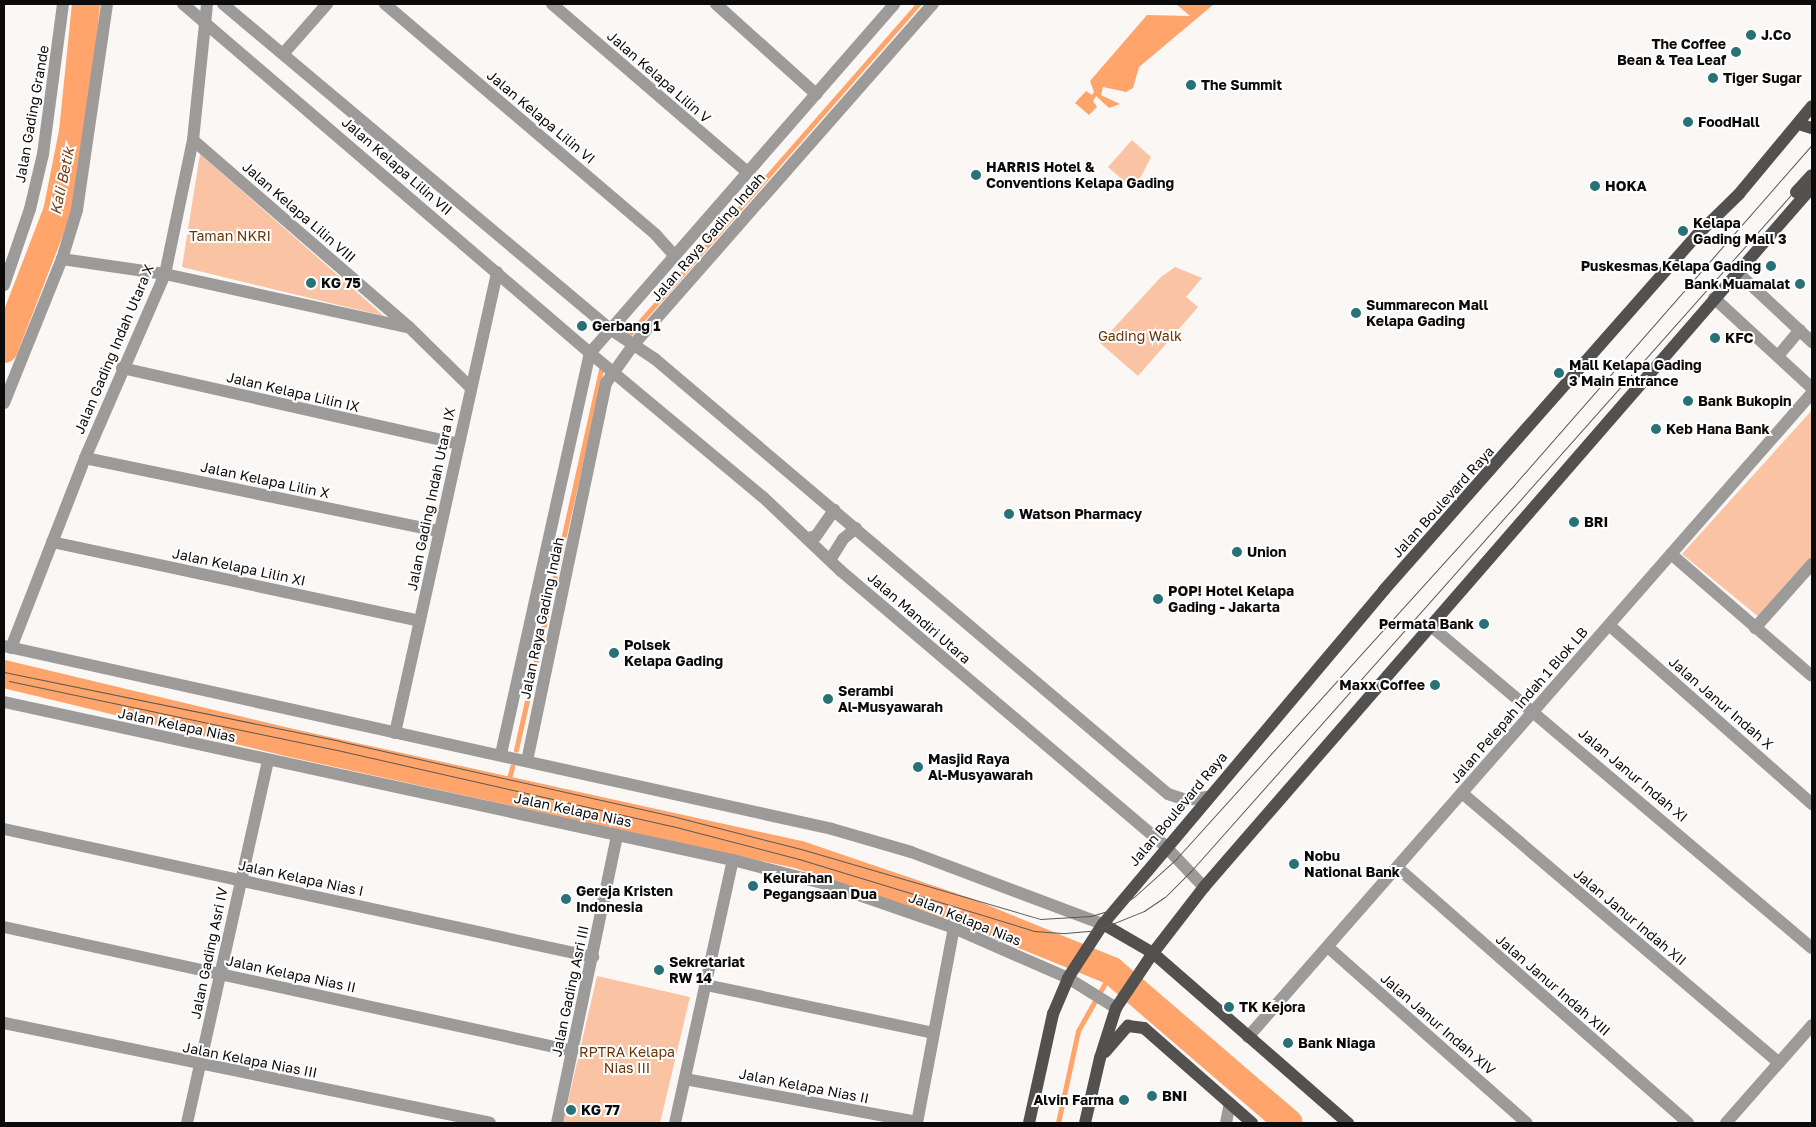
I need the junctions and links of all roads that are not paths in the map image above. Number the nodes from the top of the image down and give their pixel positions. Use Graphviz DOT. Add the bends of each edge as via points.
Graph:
graph roads {
  1 [pos="62,4"];
  2 [pos="107,4"];
  3 [pos="183,4"];
  4 [pos="207,4"];
  5 [pos="223,4"];
  6 [pos="327,4"];
  7 [pos="385,4"];
  8 [pos="552,4"];
  9 [pos="716,4"];
  10 [pos="932,4"];
  11 [pos="892,5"];
  12 [pos="206,21"];
  13 [pos="283,54"];
  14 [pos="816,94"];
  15 [pos="1812,106"];
  16 [pos="1807,126"];
  17 [pos="193,140"];
  18 [pos="747,172"];
  19 [pos="1812,174"];
  20 [pos="1812,188"];
  21 [pos="1739,194"];
  22 [pos="1782,220"];
  23 [pos="675,256"];
  24 [pos="62,259"];
  25 [pos="497,272"];
  26 [pos="1737,272"];
  27 [pos="164,274"];
  28 [pos="4,285"];
  29 [pos="1714,298"];
  30 [pos="409,327"];
  31 [pos="610,329"];
  32 [pos="1800,330"];
  33 [pos="1812,342"];
  34 [pos="634,344"];
  35 [pos="590,353"];
  36 [pos="1778,356"];
  37 [pos="122,368"];
  38 [pos="613,372"];
  39 [pos="470,387"];
  40 [pos="1812,388"];
  41 [pos="1812,393"];
  42 [pos="4,403"];
  43 [pos="458,444"];
  44 [pos="84,458"];
  45 [pos="834,510"];
  46 [pos="856,528"];
  47 [pos="439,531"];
  48 [pos="808,538"];
  49 [pos="52,542"];
  50 [pos="1671,554"];
  51 [pos="830,560"];
  52 [pos="1812,564"];
  53 [pos="420,622"];
  54 [pos="1609,625"];
  55 [pos="1432,627"];
  56 [pos="1755,628"];
  57 [pos="7,647"];
  58 [pos="1812,676"];
  59 [pos="4,702"];
  60 [pos="1533,710"];
  61 [pos="395,733"];
  62 [pos="501,754"];
  63 [pos="268,760"];
  64 [pos="528,761"];
  65 [pos="1462,793"];
  66 [pos="1207,797"];
  67 [pos="1812,804"];
  68 [pos="4,829"];
  69 [pos="617,835"];
  70 [pos="1165,846"];
  71 [pos="733,860"];
  72 [pos="1398,868"];
  73 [pos="240,880"];
  74 [pos="1204,887"];
  75 [pos="1102,924"];
  76 [pos="4,926"];
  77 [pos="954,928"];
  78 [pos="1329,948"];
  79 [pos="1812,948"];
  80 [pos="1153,953"];
  81 [pos="593,957"];
  82 [pos="220,974"];
  83 [pos="1070,975"];
  84 [pos="706,985"];
  85 [pos="1111,1005"];
  86 [pos="4,1023"];
  87 [pos="1812,1025"];
  88 [pos="933,1033"];
  89 [pos="1248,1037"];
  90 [pos="573,1051"];
  91 [pos="1100,1058"];
  92 [pos="1779,1063"];
  93 [pos="200,1066"];
  94 [pos="685,1078"];
  95 [pos="1230,1103"];
  96 [pos="187,1123"];
  97 [pos="490,1123"];
  98 [pos="557,1123"];
  99 [pos="675,1123"];
  100 [pos="917,1123"];
  101 [pos="1030,1123"];
  102 [pos="1085,1123"];
  103 [pos="1226,1123"];
  104 [pos="1252,1123"];
  105 [pos="1348,1123"];
  106 [pos="1527,1123"];
  107 [pos="1688,1123"];
  108 [pos="1726,1123"];
  1 -- 28 [label="street, Jalan Gading Grande" via="43,154 30,209"];
  2 -- 24 [label="street" via="77,210"];
  3 -- 12 [label="street, Jalan Kelapa Lilin VII"];
  4 -- 12 [label="street, Jalan Gading Indah Utara X"];
  5 -- 13 [label="street, Jalan Kelapa Lilin VII"];
  6 -- 13 [label="street"];
  7 -- 23 [label="street, Jalan Kelapa Lilin VI" via="656,235"];
  8 -- 18 [label="street, Jalan Kelapa Lilin V"];
  9 -- 14 [label="street"];
  10 -- 34 [label="street, Jalan Raya Gading Indah"];
  11 -- 14 [label="street, Jalan Raya Gading Indah"];
  12 -- 17 [label="street, Jalan Gading Indah Utara X"];
  12 -- 25 [label="street, Jalan Kelapa Lilin VII"];
  13 -- 31 [label="street, Jalan Kelapa Lilin VII"];
  14 -- 18 [label="street, Jalan Raya Gading Indah"];
  15 -- 16 [label="main road"];
  15 -- 21 [label="main road, Jalan Boulevard Raya"];
  16 -- 21 [label="main road" via="1754,185"];
  17 -- 27 [label="street, Jalan Gading Indah Utara X"];
  17 -- 30 [label="street, Jalan Kelapa Lilin VIII"];
  18 -- 23 [label="street, Jalan Raya Gading Indah"];
  19 -- 22 [label="main road" via="1784,206"];
  20 -- 22 [label="main road"];
  21 -- 66 [label="main road, Jalan Boulevard Raya" via="1696,236 1391,582"];
  22 -- 26 [label="main road"];
  23 -- 31 [label="street, Jalan Raya Gading Indah"];
  24 -- 27 [label="street"];
  24 -- 42 [label="street"];
  25 -- 35 [label="street, Jalan Kelapa Lilin VII"];
  25 -- 39 [label="street, Jalan Gading Indah Utara IX"];
  26 -- 29 [label="main road"];
  26 -- 32 [label="street"];
  27 -- 30 [label="street"];
  27 -- 37 [label="street, Jalan Gading Indah Utara X"];
  29 -- 36 [label="street"];
  29 -- 55 [label="main road"];
  30 -- 39 [label="street, Jalan Kelapa Lilin VIII"];
  31 -- 34 [label="street, Jalan Kelapa Lilin VII"];
  31 -- 35 [label="street, Jalan Raya Gading Indah"];
  32 -- 33 [label="street"];
  32 -- 36 [label="street"];
  34 -- 38 [label="street, Jalan Raya Gading Indah"];
  34 -- 45 [label="street, Jalan Mandiri Utara"];
  35 -- 38 [label="street, Jalan Kelapa Lilin VII"];
  35 -- 62 [label="street, Jalan Raya Gading Indah"];
  36 -- 40 [label="street"];
  37 -- 43 [label="street, Jalan Kelapa Lilin IX"];
  37 -- 44 [label="street, Jalan Gading Indah Utara X"];
  38 -- 48 [label="street, Jalan Mandiri Utara"];
  38 -- 64 [label="street, Jalan Raya Gading Indah" via="606,383"];
  39 -- 43 [label="street, Jalan Gading Indah Utara IX"];
  41 -- 50 [label="street, Jalan Pelepah Indah 1 Blok LB"];
  43 -- 47 [label="street, Jalan Gading Indah Utara IX"];
  44 -- 47 [label="street, Jalan Kelapa Lilin X"];
  44 -- 49 [label="street, Jalan Gading Indah Utara X"];
  45 -- 46 [label="street, Jalan Mandiri Utara"];
  45 -- 48 [label="street" via="816,536"];
  46 -- 51 [label="street" via="843,539"];
  46 -- 66 [label="street, Jalan Mandiri Utara" via="1168,794 1187,800"];
  47 -- 53 [label="street, Jalan Gading Indah Utara IX"];
  48 -- 51 [label="street, Jalan Mandiri Utara"];
  49 -- 53 [label="street, Jalan Kelapa Lilin XI"];
  49 -- 57 [label="street, Jalan Gading Indah Utara X"];
  50 -- 54 [label="street, Jalan Pelepah Indah 1 Blok LB"];
  50 -- 56 [label="street"];
  51 -- 70 [label="street, Jalan Mandiri Utara"];
  52 -- 56 [label="street"];
  53 -- 61 [label="street, Jalan Gading Indah Utara IX"];
  54 -- 60 [label="street, Jalan Pelepah Indah 1 Blok LB"];
  54 -- 67 [label="street, Jalan Janur Indah X"];
  55 -- 60 [label="street, Jalan Janur Indah XI"];
  55 -- 74 [label="main road"];
  56 -- 58 [label="street"];
  57 -- 61 [label="street"];
  59 -- 63 [label="street, Jalan Kelapa Nias"];
  60 -- 65 [label="street, Jalan Pelepah Indah 1 Blok LB"];
  60 -- 79 [label="street, Jalan Janur Indah XI"];
  61 -- 62 [label="street"];
  62 -- 64 [label="street"];
  63 -- 69 [label="street, Jalan Kelapa Nias"];
  63 -- 73 [label="street, Jalan Gading Asri IV"];
  64 -- 75 [label="street" via="873,840"];
  65 -- 72 [label="street, Jalan Pelepah Indah 1 Blok LB"];
  65 -- 92 [label="street, Jalan Janur Indah XII"];
  66 -- 70 [label="main road, Jalan Boulevard Raya"];
  68 -- 73 [label="street, Jalan Kelapa Nias I"];
  69 -- 71 [label="street, Jalan Kelapa Nias"];
  69 -- 81 [label="street, Jalan Gading Asri III"];
  70 -- 74 [label="street, Jalan Mandiri Utara"];
  70 -- 75 [label="main road, Jalan Boulevard Raya"];
  71 -- 77 [label="street, Jalan Kelapa Nias" via="830,885"];
  71 -- 84 [label="street"];
  72 -- 78 [label="street, Jalan Pelepah Indah 1 Blok LB"];
  72 -- 107 [label="street, Jalan Janur Indah XIII"];
  73 -- 81 [label="street, Jalan Kelapa Nias I"];
  73 -- 82 [label="street, Jalan Gading Asri IV"];
  74 -- 80 [label="main road"];
  75 -- 80 [label="main road"];
  75 -- 83 [label="main road, Jalan Boulevard Raya"];
  76 -- 82 [label="street, Jalan Kelapa Nias II"];
  77 -- 83 [label="street, Jalan Kelapa Nias"];
  77 -- 88 [label="street"];
  78 -- 89 [label="street, Jalan Pelepah Indah 1 Blok LB"];
  78 -- 106 [label="street, Jalan Janur Indah XIV"];
  80 -- 85 [label="main road" via="1126,992"];
  80 -- 89 [label="main road"];
  81 -- 90 [label="street, Jalan Gading Asri III"];
  82 -- 90 [label="street, Jalan Kelapa Nias II"];
  82 -- 93 [label="street, Jalan Gading Asri IV"];
  83 -- 85 [label="street, Jalan Kelapa Nias"];
  83 -- 101 [label="main road, Jalan Boulevard Raya" via="1053,1014"];
  84 -- 88 [label="street"];
  84 -- 94 [label="street"];
  85 -- 91 [label="main road"];
  86 -- 93 [label="street, Jalan Kelapa Nias III"];
  87 -- 92 [label="street"];
  88 -- 100 [label="street"];
  89 -- 105 [label="main road"];
  90 -- 98 [label="street, Jalan Gading Asri III"];
  91 -- 95 [label="main road" via="1128,1026 1140,1026"];
  91 -- 102 [label="main road"];
  92 -- 108 [label="street"];
  93 -- 96 [label="street, Jalan Gading Asri IV"];
  93 -- 97 [label="street, Jalan Kelapa Nias III"];
  94 -- 99 [label="street"];
  94 -- 100 [label="street, Jalan Kelapa Nias II"];
  95 -- 103 [label="street"];
  95 -- 104 [label="main road"];
}
